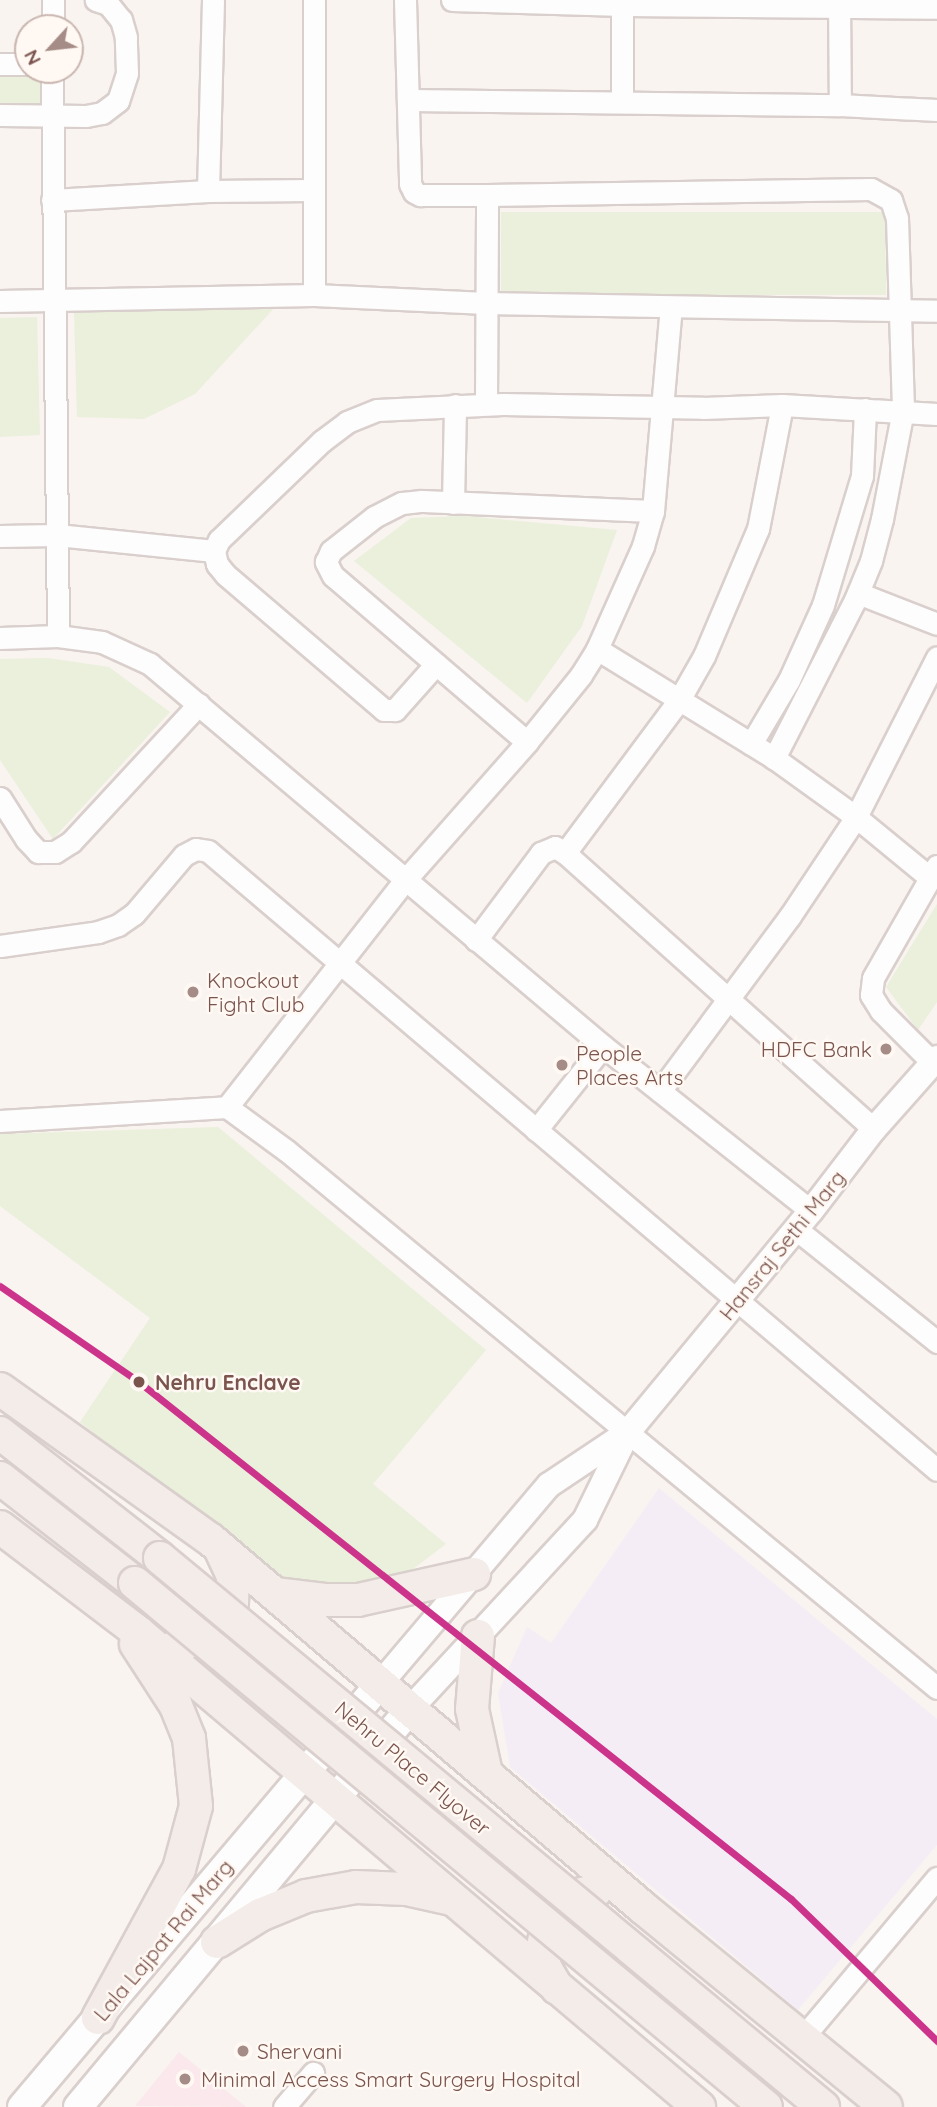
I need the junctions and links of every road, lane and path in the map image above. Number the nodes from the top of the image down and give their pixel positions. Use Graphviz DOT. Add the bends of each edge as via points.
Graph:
graph roads {
  1 [pos="96,0"];
  2 [pos="213,0"];
  3 [pos="314,0"];
  4 [pos="405,0"];
  5 [pos="452,0"];
  6 [pos="622,3"];
  7 [pos="839,3"];
  8 [pos="937,8"];
  9 [pos="52,84"];
  10 [pos="408,100"];
  11 [pos="622,101"];
  12 [pos="840,105"];
  13 [pos="937,110"];
  14 [pos="52,114"];
  15 [pos="0,115"];
  16 [pos="313,190"];
  17 [pos="208,191"];
  18 [pos="487,195"];
  19 [pos="52,200"];
  20 [pos="314,295"];
  21 [pos="53,298"];
  22 [pos="0,301"];
  23 [pos="486,303"];
  24 [pos="671,307"];
  25 [pos="903,309"];
  26 [pos="937,311"];
  27 [pos="486,404"];
  28 [pos="455,405"];
  29 [pos="663,405"];
  30 [pos="782,405"];
  31 [pos="865,409"];
  32 [pos="903,411"];
  33 [pos="937,414"];
  34 [pos="453,503"];
  35 [pos="653,511"];
  36 [pos="0,536"];
  37 [pos="57,536"];
  38 [pos="214,551"];
  39 [pos="858,593"];
  40 [pos="937,624"];
  41 [pos="58,636"];
  42 [pos="0,638"];
  43 [pos="597,649"];
  44 [pos="937,657"];
  45 [pos="436,664"];
  46 [pos="680,700"];
  47 [pos="200,704"];
  48 [pos="527,742"];
  49 [pos="751,744"];
  50 [pos="774,758"];
  51 [pos="0,798"];
  52 [pos="856,817"];
  53 [pos="565,853"];
  54 [pos="933,872"];
  55 [pos="406,879"];
  56 [pos="476,940"];
  57 [pos="0,946"];
  58 [pos="339,963"];
  59 [pos="730,998"];
  60 [pos="603,1046"];
  61 [pos="935,1061"];
  62 [pos="660,1091"];
  63 [pos="227,1107"];
  64 [pos="0,1121"];
  65 [pos="874,1129"];
  66 [pos="536,1130"];
  67 [pos="804,1220"];
  68 [pos="738,1301"];
  69 [pos="937,1342"];
  70 [pos="0,1389"];
  71 [pos="628,1432"];
  72 [pos="0,1433"];
  73 [pos="937,1470"];
  74 [pos="0,1478"];
  75 [pos="0,1527"];
  76 [pos="211,1540"];
  77 [pos="474,1574"];
  78 [pos="275,1594"];
  79 [pos="127,1625"];
  80 [pos="478,1636"];
  81 [pos="380,1684"];
  82 [pos="937,1688"];
  83 [pos="410,1709"];
  84 [pos="486,1773"];
  85 [pos="304,1774"];
  86 [pos="335,1799"];
  87 [pos="937,1878"];
  88 [pos="455,1900"];
  89 [pos="642,1907"];
  90 [pos="217,1942"];
  91 [pos="560,1992"];
  92 [pos="98,2018"];
  93 [pos="803,2038"];
  94 [pos="313,2073"];
  95 [pos="22,2107"];
  96 [pos="78,2107"];
  97 [pos="284,2107"];
  98 [pos="699,2107"];
  99 [pos="766,2107"];
  100 [pos="823,2107"];
  101 [pos="886,2107"];
  1 -- 14 [label="street" via="108,4 121,20 126,37 127,73 118,101 102,113"];
  2 -- 17 [label="street"];
  3 -- 16 [label="street"];
  4 -- 10 [label="street"];
  5 -- 6 [label="street"];
  6 -- 7 [label="street"];
  6 -- 11 [label="street"];
  7 -- 8 [label="street"];
  7 -- 12 [label="street"];
  9 -- 14 [label="street"];
  10 -- 11 [label="street"];
  10 -- 18 [label="street" via="414,192"];
  11 -- 12 [label="street"];
  12 -- 13 [label="street"];
  14 -- 15 [label="street"];
  14 -- 19 [label="street"];
  16 -- 17 [label="street"];
  16 -- 20 [label="street"];
  17 -- 19 [label="street"];
  18 -- 23 [label="street"];
  18 -- 25 [label="street" via="871,189 891,200 897,218"];
  19 -- 21 [label="street"];
  20 -- 21 [label="street"];
  20 -- 23 [label="street"];
  21 -- 22 [label="street"];
  21 -- 37 [label="street"];
  23 -- 24 [label="street"];
  23 -- 27 [label="street"];
  24 -- 25 [label="street"];
  24 -- 29 [label="street"];
  25 -- 26 [label="street"];
  25 -- 32 [label="street"];
  27 -- 28 [label="street"];
  27 -- 29 [label="street"];
  28 -- 34 [label="street"];
  28 -- 38 [label="street" via="377,410 347,422 228,531"];
  29 -- 30 [label="street"];
  29 -- 35 [label="street"];
  30 -- 31 [label="street"];
  30 -- 46 [label="street" via="758,528 704,656"];
  31 -- 32 [label="street"];
  31 -- 49 [label="street" via="862,476 823,606 789,680"];
  32 -- 33 [label="street"];
  32 -- 39 [label="street" via="874,550"];
  34 -- 35 [label="street"];
  34 -- 45 [label="street" via="422,501 388,509 343,538 326,562 342,584"];
  35 -- 43 [label="street" via="643,546"];
  36 -- 37 [label="street"];
  37 -- 38 [label="street"];
  37 -- 41 [label="street"];
  38 -- 45 [label="street" via="225,574 384,710 395,710"];
  39 -- 40 [label="street"];
  39 -- 50 [label="street"];
  41 -- 42 [label="street"];
  41 -- 47 [label="street" via="102,642 150,664"];
  43 -- 46 [label="street"];
  43 -- 48 [label="street"];
  44 -- 52 [label="street"];
  45 -- 48 [label="street"];
  46 -- 49 [label="street"];
  46 -- 53 [label="street"];
  47 -- 51 [label="street" via="71,842 55,852 38,852"];
  47 -- 55 [label="street"];
  48 -- 55 [label="street"];
  49 -- 50 [label="street"];
  50 -- 52 [label="street"];
  52 -- 54 [label="street"];
  52 -- 59 [label="street"];
  53 -- 56 [label="street" via="555,847 541,853"];
  53 -- 59 [label="street"];
  54 -- 61 [label="street" via="873,978 871,995 881,1011"];
  55 -- 56 [label="street"];
  55 -- 58 [label="street"];
  56 -- 60 [label="street"];
  57 -- 58 [label="street" via="118,925 134,914 184,855 196,849 208,851"];
  58 -- 63 [label="street"];
  58 -- 66 [label="street"];
  59 -- 62 [label="street"];
  59 -- 65 [label="street"];
  60 -- 62 [label="street"];
  60 -- 66 [label="street"];
  61 -- 65 [label="street, Hansraj Sethi Marg"];
  62 -- 67 [label="street"];
  63 -- 64 [label="street"];
  63 -- 71 [label="street"];
  65 -- 67 [label="street, Hansraj Sethi Marg"];
  66 -- 68 [label="street"];
  67 -- 68 [label="street, Hansraj Sethi Marg"];
  67 -- 69 [label="street"];
  68 -- 71 [label="street, Hansraj Sethi Marg"];
  68 -- 73 [label="street"];
  70 -- 76 [label="main road"];
  71 -- 77 [label="street, Hansraj Sethi Marg" via="549,1485"];
  71 -- 80 [label="street, Hansraj Sethi Marg" via="585,1520"];
  71 -- 82 [label="street"];
  72 -- 100 [label="main road, Nehru Place Flyover, bridge" via="160,1558"];
  74 -- 99 [label="main road, Nehru Place Flyover, bridge" via="146,1592"];
  75 -- 79 [label="main road"];
  76 -- 78 [label="main road"];
  76 -- 79 [label="main road" via="229,1562 234,1583 232,1604 217,1628 179,1646 158,1643"];
  77 -- 78 [label="main road" via="358,1600"];
  77 -- 81 [label="street, Hansraj Sethi Marg"];
  78 -- 81 [label="main road"];
  79 -- 85 [label="main road"];
  79 -- 92 [label="main road" via="175,1704 189,1738 196,1806 179,1869"];
  80 -- 83 [label="street, Hansraj Sethi Marg"];
  80 -- 84 [label="main road" via="472,1709"];
  81 -- 83 [label="main road"];
  81 -- 85 [label="main road, Lala Lajpat Rai Marg"];
  83 -- 84 [label="main road"];
  83 -- 86 [label="main road, Lala Lajpat Rai Marg"];
  84 -- 89 [label="main road"];
  85 -- 86 [label="main road"];
  85 -- 92 [label="main road, Lala Lajpat Rai Marg"];
  86 -- 88 [label="main road"];
  86 -- 90 [label="main road, Lala Lajpat Rai Marg"];
  87 -- 93 [label="street"];
  88 -- 90 [label="main road" via="406,1889 356,1887 306,1896 260,1915"];
  88 -- 91 [label="main road"];
  89 -- 91 [label="main road" via="631,1898 604,1890 576,1895 564,1903 543,1939 545,1967"];
  89 -- 93 [label="main road"];
  90 -- 96 [label="main road, Lala Lajpat Rai Marg"];
  91 -- 98 [label="main road"];
  92 -- 95 [label="main road, Lala Lajpat Rai Marg"];
  93 -- 101 [label="main road"];
  94 -- 97 [label="street"];
}
